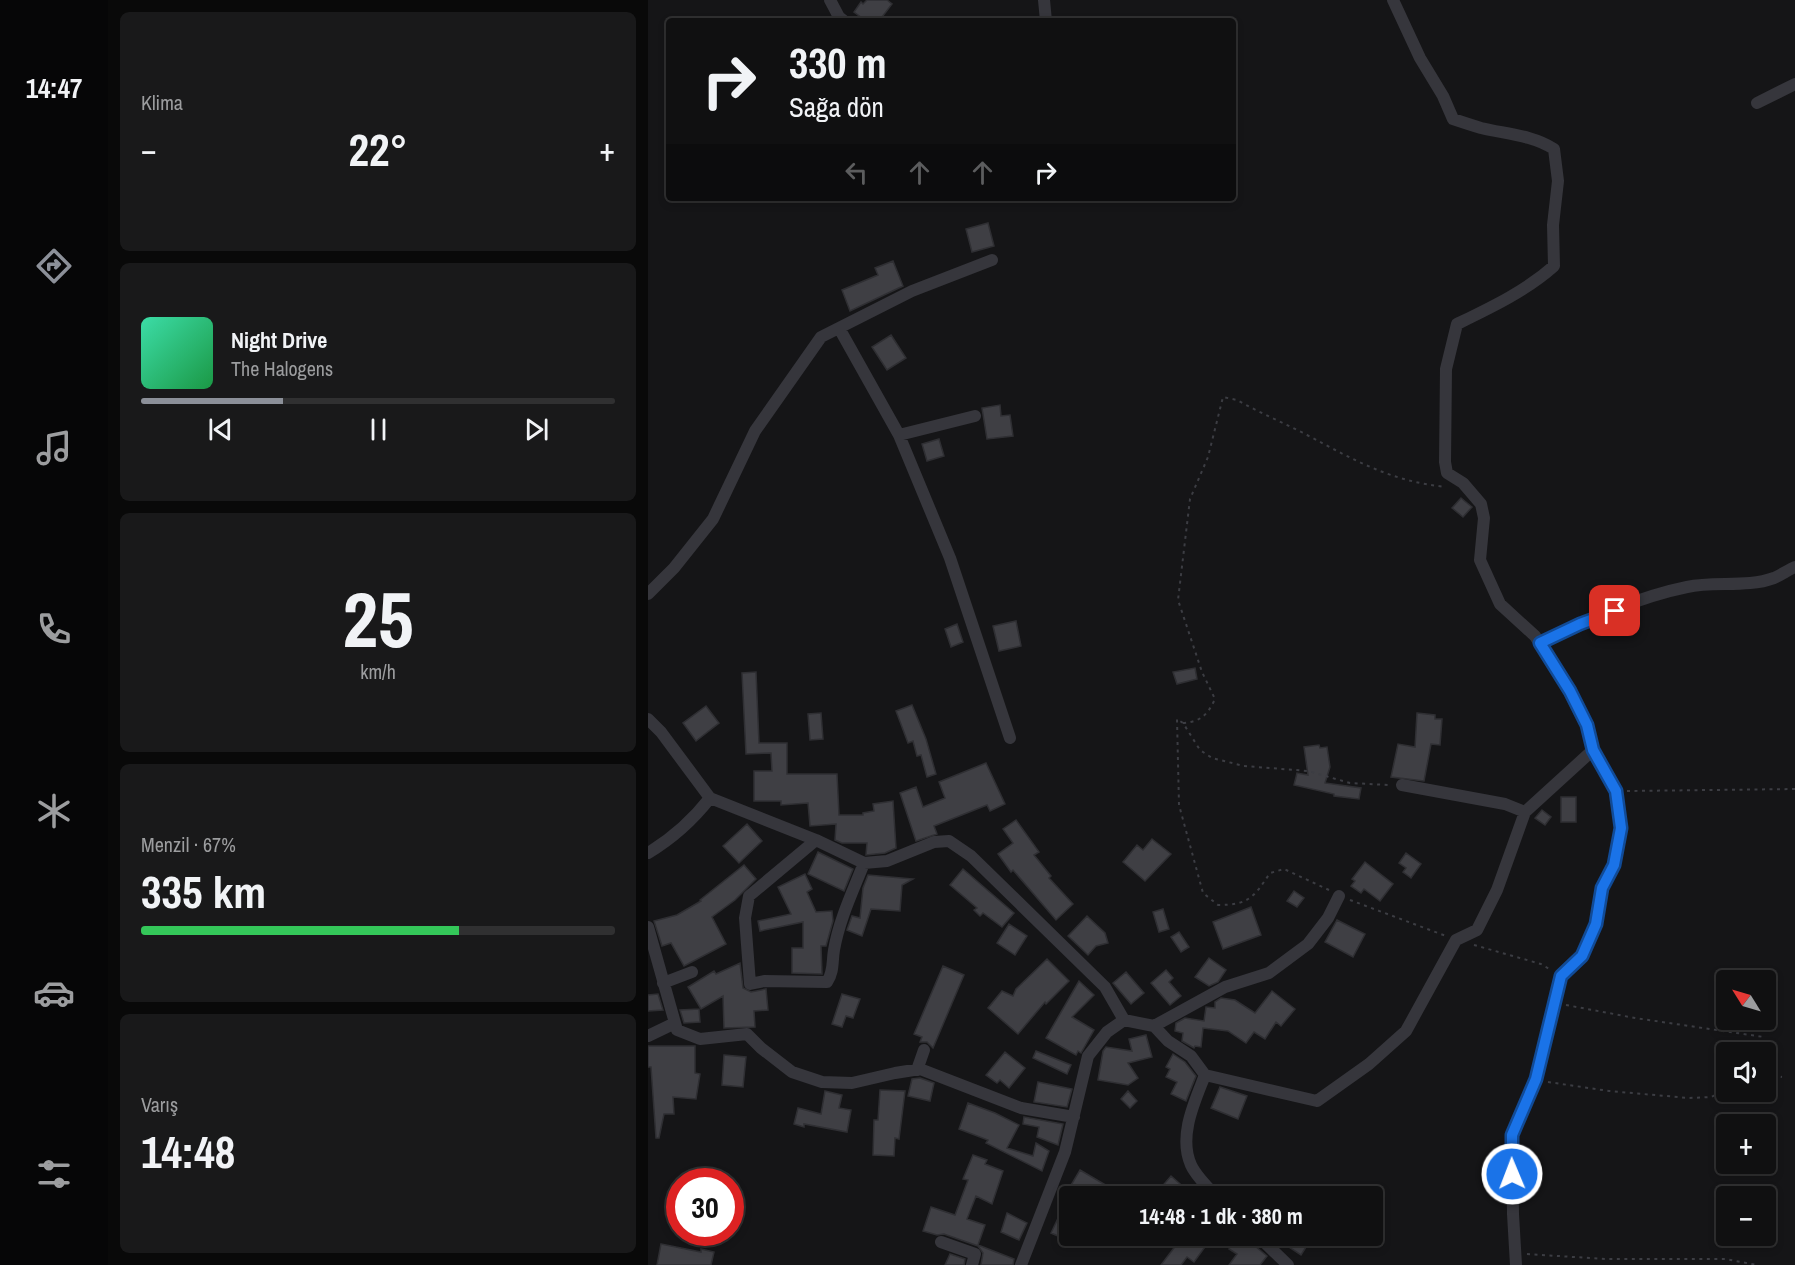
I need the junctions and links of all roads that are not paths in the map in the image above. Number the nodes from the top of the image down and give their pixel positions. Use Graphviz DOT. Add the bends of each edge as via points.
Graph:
graph roads {
  1 [pos="830,0"];
  2 [pos="1044,0"];
  3 [pos="1393,0"];
  4 [pos="840,18"];
  5 [pos="1046,18"];
  6 [pos="1795,84"];
  7 [pos="1757,103"];
  8 [pos="992,260"];
  9 [pos="839,328"];
  10 [pos="975,416"];
  11 [pos="899,435"];
  12 [pos="1795,567"];
  13 [pos="648,594"];
  14 [pos="1540,643"];
  15 [pos="648,718"];
  16 [pos="1010,738"];
  17 [pos="1593,750"];
  18 [pos="1402,785"];
  19 [pos="710,798"];
  20 [pos="1525,812"];
  21 [pos="816,840"];
  22 [pos="648,853"];
  23 [pos="864,863"];
  24 [pos="1339,897"];
  25 [pos="648,927"];
  26 [pos="692,972"];
  27 [pos="663,983"];
  28 [pos="1124,1020"];
  29 [pos="675,1023"];
  30 [pos="1154,1026"];
  31 [pos="648,1036"];
  32 [pos="924,1050"];
  33 [pos="917,1070"];
  34 [pos="1205,1074"];
  35 [pos="1074,1117"];
  36 [pos="1208,1186"];
  37 [pos="941,1242"];
  38 [pos="1268,1246"];
  39 [pos="1515,1259"];
  40 [pos="972,1265"];
  41 [pos="1021,1265"];
  42 [pos="1288,1265"];
  1 -- 4 [label="street"];
  2 -- 5 [label="street"];
  3 -- 14 [label="street" via="1453,119 1512,133 1554,150 1558,181 1554,266 1456,324 1446,369 1447,473 1463,483 1481,504 1485,518 1480,560 1500,604"];
  6 -- 7 [label="street"];
  8 -- 9 [label="street" via="912,291"];
  9 -- 11 [label="street"];
  9 -- 13 [label="street" via="821,337 755,431 713,519 675,568"];
  10 -- 11 [label="street"];
  11 -- 16 [label="street" via="950,558"];
  12 -- 14 [label="street" via="1773,578 1688,586 1580,624"];
  14 -- 17 [label="street" via="1587,725"];
  15 -- 19 [label="street"];
  17 -- 20 [label="street"];
  17 -- 39 [label="street" via="1616,791 1621,828 1614,865 1602,888 1596,924 1582,956 1561,976 1536,1079 1512,1135"];
  18 -- 20 [label="street" via="1505,804"];
  19 -- 21 [label="street"];
  19 -- 22 [label="street" via="671,839"];
  20 -- 34 [label="street" via="1497,890 1477,930 1456,940 1406,1031 1369,1064 1317,1101"];
  21 -- 23 [label="street"];
  21 -- 23 [label="street" via="748,896 745,918 750,984 827,982 832,975 838,930"];
  23 -- 28 [label="street" via="887,861 934,842 949,841 970,856 1105,987"];
  24 -- 30 [label="street" via="1308,944 1269,973 1226,987"];
  25 -- 27 [label="street"];
  26 -- 27 [label="street"];
  27 -- 29 [label="street"];
  28 -- 30 [label="street"];
  28 -- 35 [label="street" via="1107,1032 1088,1056"];
  29 -- 31 [label="street"];
  29 -- 33 [label="street" via="677,1030 700,1039 747,1034 792,1072 822,1082 852,1083"];
  30 -- 34 [label="street" via="1191,1056"];
  32 -- 33 [label="street"];
  33 -- 35 [label="street" via="1021,1108"];
  34 -- 36 [label="street" via="1185,1141 1191,1165"];
  35 -- 41 [label="street" via="1065,1152"];
  37 -- 40 [label="street" via="975,1254"];
  38 -- 42 [label="street"];
}
